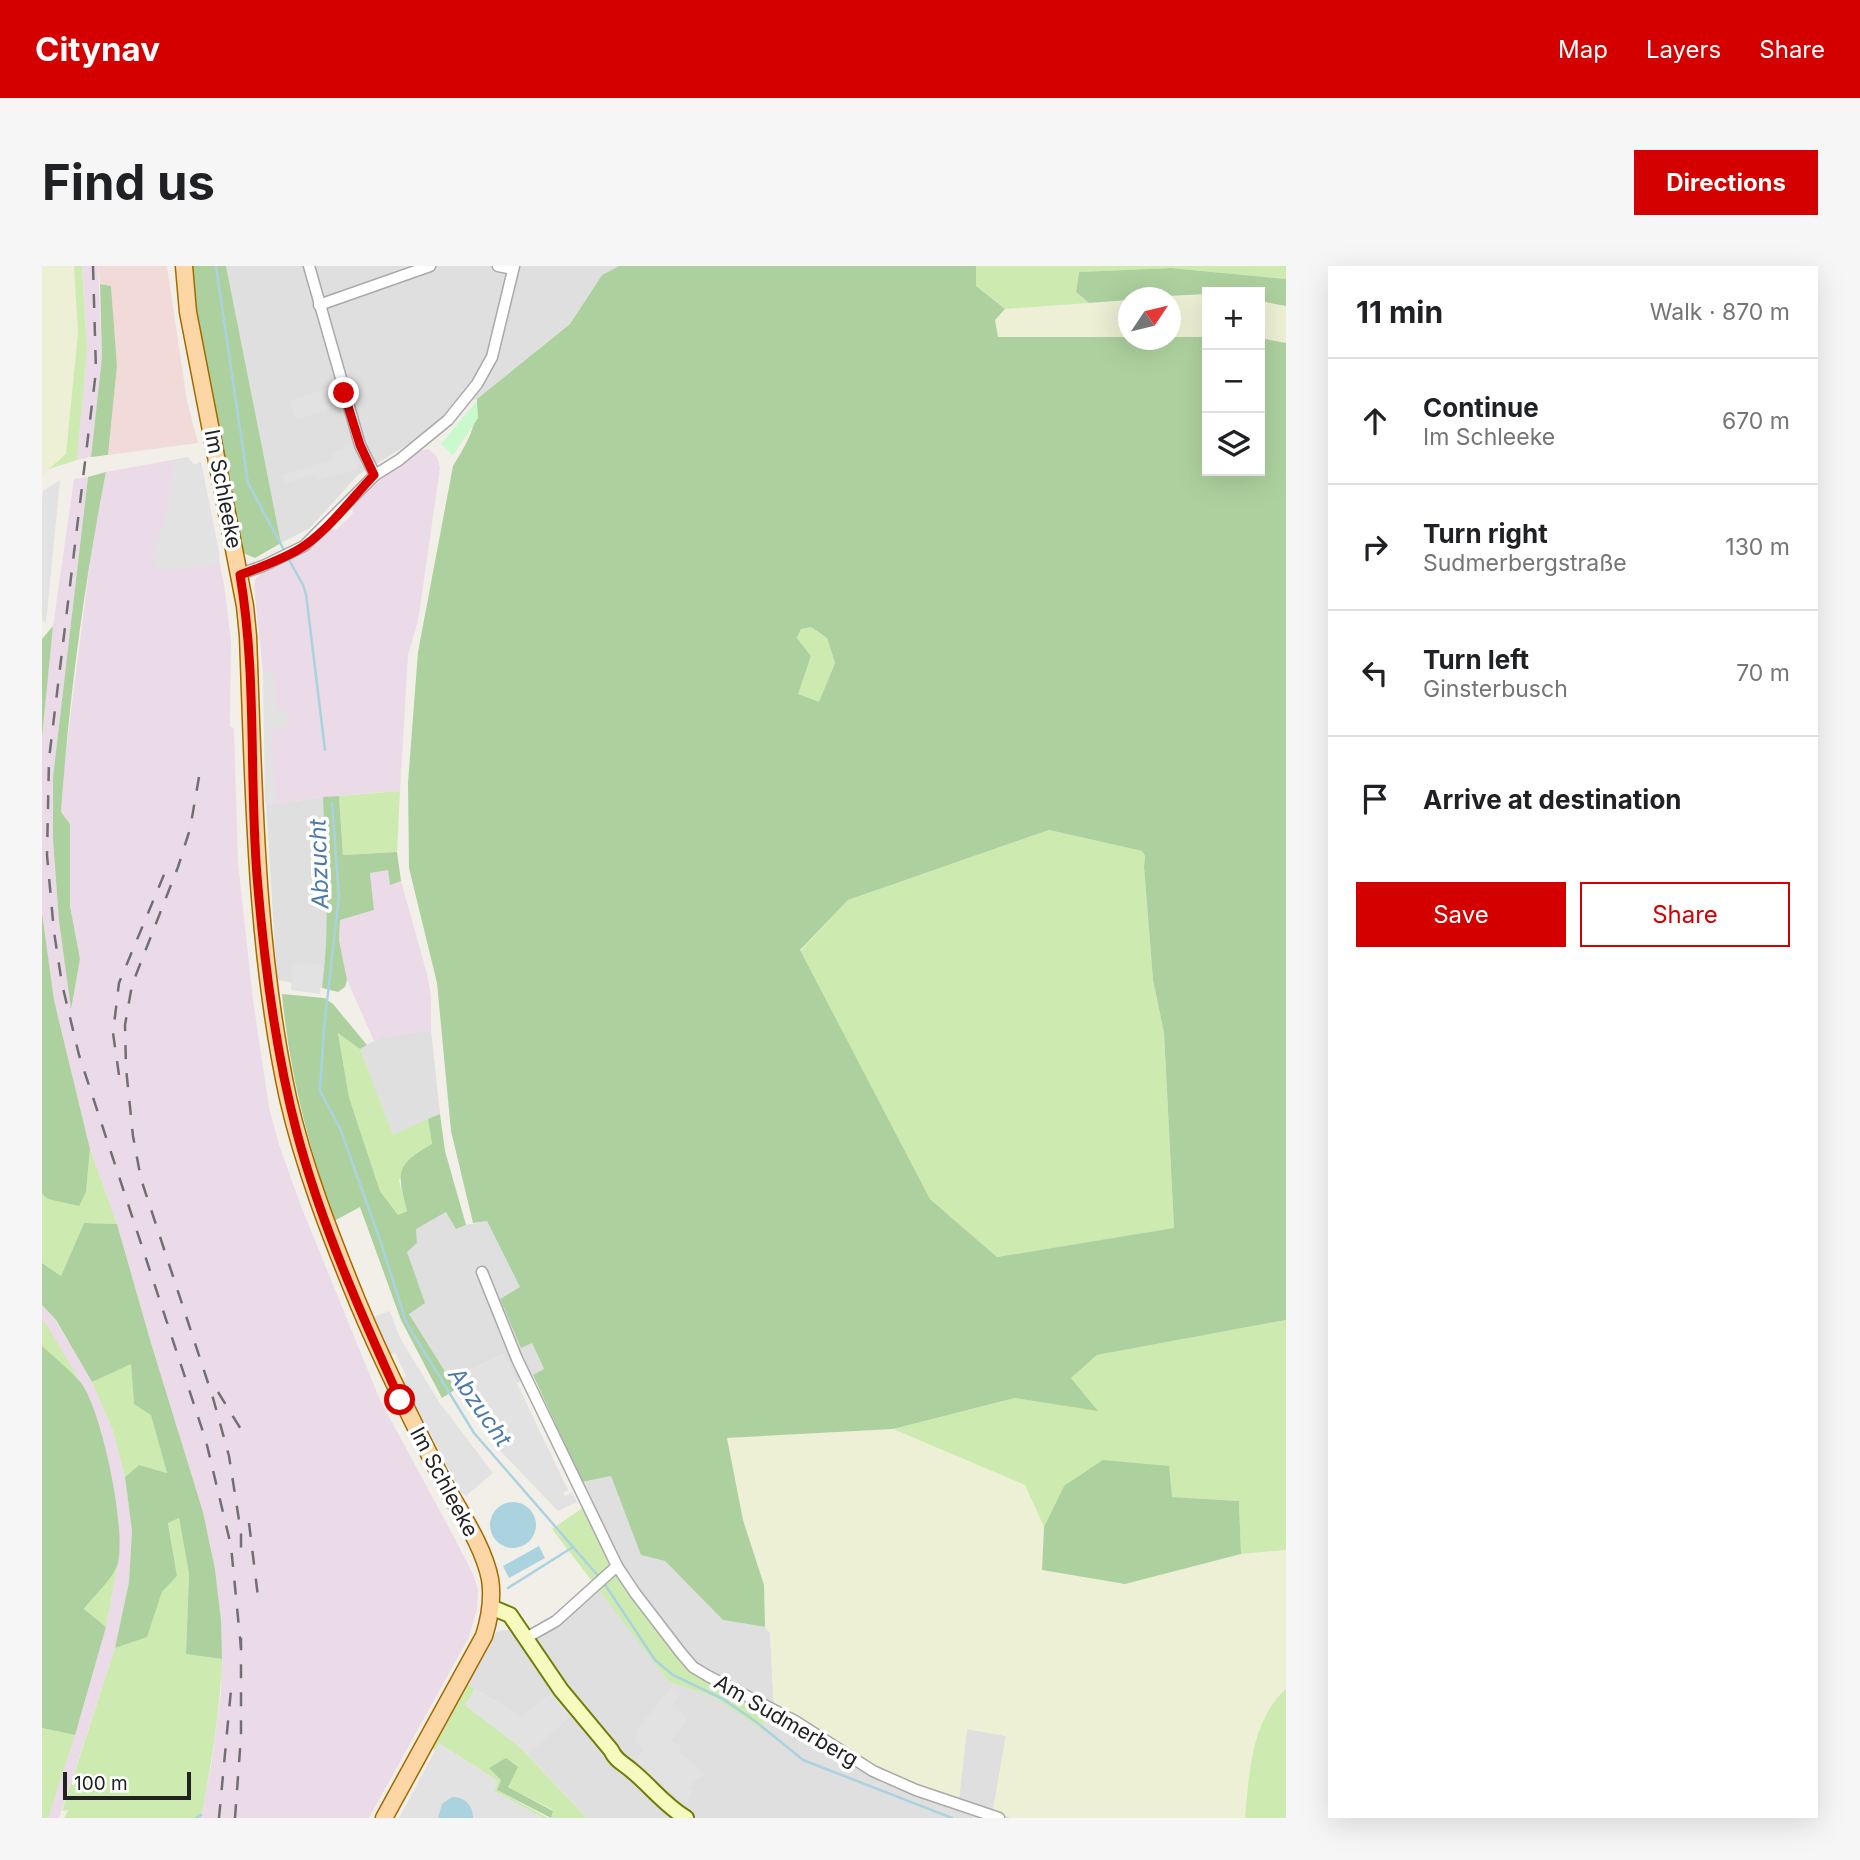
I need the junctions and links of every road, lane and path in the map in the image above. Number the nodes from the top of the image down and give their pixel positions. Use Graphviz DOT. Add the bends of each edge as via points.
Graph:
graph roads {
  1 [pos="184,266"];
  2 [pos="309,266"];
  3 [pos="430,266"];
  4 [pos="498,266"];
  5 [pos="513,268"];
  6 [pos="319,305"];
  7 [pos="374,475"];
  8 [pos="240,575"];
  9 [pos="482,1272"];
  10 [pos="614,1569"];
  11 [pos="491,1607"];
  12 [pos="526,1638"];
  13 [pos="384,1818"];
  14 [pos="686,1818"];
  15 [pos="999,1818"];
  1 -- 8 [label="main road, Im Schleeke" via="188,312"];
  2 -- 6 [label="street"];
  3 -- 6 [label="street"];
  4 -- 5 [label="street"];
  5 -- 7 [label="street" via="492,357 477,384 448,421"];
  6 -- 7 [label="street" via="360,445"];
  7 -- 8 [label="street" via="337,516 296,551"];
  8 -- 11 [label="main road, Im Schleeke" via="248,636 260,910 288,1098 317,1195 385,1366 485,1562"];
  9 -- 10 [label="street, Am Sudmerberg"];
  10 -- 12 [label="street" via="556,1621"];
  10 -- 15 [label="street, Am Sudmerberg" via="694,1667 794,1721 873,1771"];
  11 -- 12 [label="main road" via="510,1615"];
  11 -- 13 [label="main road, Im Schleeke" via="479,1648"];
  12 -- 14 [label="main road" via="621,1764"];
}
